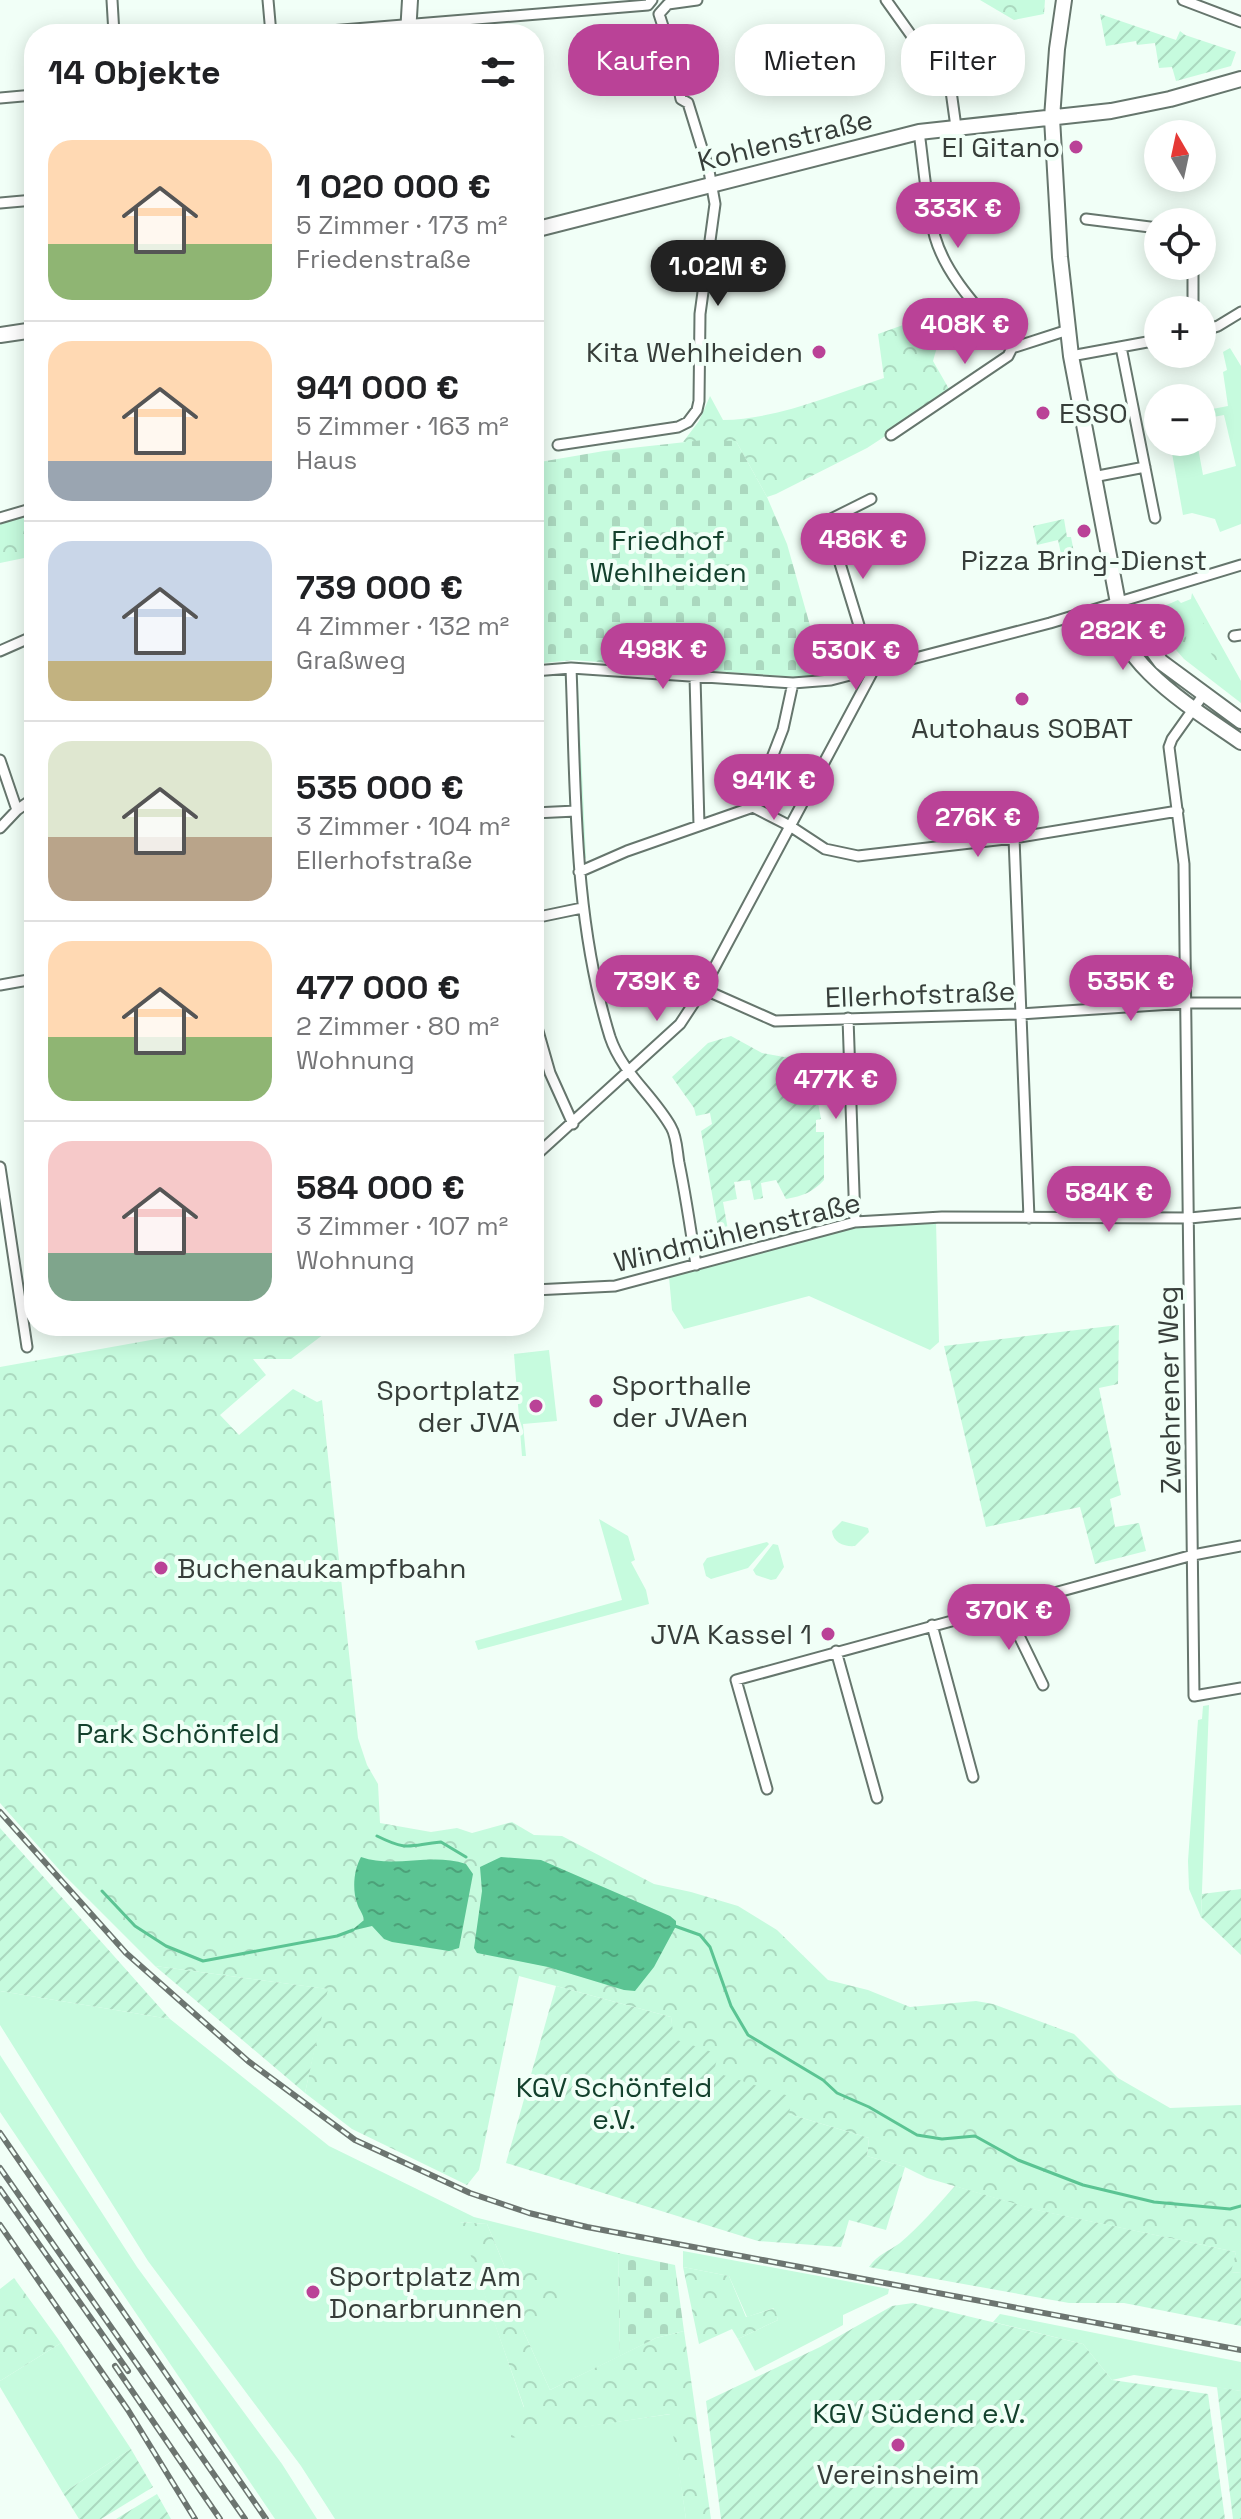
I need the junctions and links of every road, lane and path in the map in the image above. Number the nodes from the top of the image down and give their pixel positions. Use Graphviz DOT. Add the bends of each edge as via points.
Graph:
graph roads {
  1 [pos="112,0"];
  2 [pos="268,0"];
  3 [pos="410,0"];
  4 [pos="697,0"];
  5 [pos="886,0"];
  6 [pos="1064,0"];
  7 [pos="1183,0"];
  8 [pos="545,1"];
  9 [pos="650,2"];
  10 [pos="546,13"];
  11 [pos="1241,22"];
  12 [pos="113,24"];
  13 [pos="270,24"];
  14 [pos="408,24"];
  15 [pos="457,24"];
  16 [pos="1241,79"];
  17 [pos="24,96"];
  18 [pos="0,98"];
  19 [pos="1052,118"];
  20 [pos="956,127"];
  21 [pos="919,132"];
  22 [pos="711,186"];
  23 [pos="24,201"];
  24 [pos="0,203"];
  25 [pos="1086,219"];
  26 [pos="1144,226"];
  27 [pos="544,228"];
  28 [pos="1241,312"];
  29 [pos="1216,327"];
  30 [pos="1068,330"];
  31 [pos="24,331"];
  32 [pos="0,335"];
  33 [pos="1144,343"];
  34 [pos="1121,347"];
  35 [pos="1012,348"];
  36 [pos="1071,356"];
  37 [pos="891,435"];
  38 [pos="558,445"];
  39 [pos="1145,467"];
  40 [pos="1093,477"];
  41 [pos="871,499"];
  42 [pos="24,511"];
  43 [pos="0,518"];
  44 [pos="1155,518"];
  45 [pos="1241,565"];
  46 [pos="1118,603"];
  47 [pos="24,640"];
  48 [pos="0,651"];
  49 [pos="571,668"];
  50 [pos="544,670"];
  51 [pos="873,671"];
  52 [pos="695,677"];
  53 [pos="793,683"];
  54 [pos="1204,694"];
  55 [pos="1194,708"];
  56 [pos="1241,721"];
  57 [pos="1241,742"];
  58 [pos="0,760"];
  59 [pos="24,805"];
  60 [pos="753,807"];
  61 [pos="17,810"];
  62 [pos="576,811"];
  63 [pos="1178,811"];
  64 [pos="544,813"];
  65 [pos="699,825"];
  66 [pos="790,826"];
  67 [pos="0,828"];
  68 [pos="1014,838"];
  69 [pos="579,872"];
  70 [pos="582,908"];
  71 [pos="544,916"];
  72 [pos="24,981"];
  73 [pos="0,985"];
  74 [pos="703,989"];
  75 [pos="1187,1003"];
  76 [pos="1241,1003"];
  77 [pos="1020,1014"];
  78 [pos="848,1018"];
  79 [pos="544,1052"];
  80 [pos="628,1072"];
  81 [pos="573,1124"];
  82 [pos="544,1149"];
  83 [pos="0,1167"];
  84 [pos="1241,1213"];
  85 [pos="1029,1218"];
  86 [pos="1190,1218"];
  87 [pos="855,1222"];
  88 [pos="696,1265"];
  89 [pos="544,1290"];
  90 [pos="24,1327"];
  91 [pos="25,1336"];
  92 [pos="27,1347"];
  93 [pos="1241,1546"];
  94 [pos="1193,1555"];
  95 [pos="1004,1605"];
  96 [pos="932,1625"];
  97 [pos="836,1651"];
  98 [pos="1043,1685"];
  99 [pos="1241,1688"];
  100 [pos="973,1777"];
  101 [pos="767,1789"];
  102 [pos="877,1798"];
  1 -- 12 [label="street"];
  2 -- 13 [label="street"];
  3 -- 14 [label="main road"];
  4 -- 22 [label="street" via="668,4 659,14"];
  5 -- 20 [label="street" via="951,91"];
  6 -- 19 [label="main road"];
  7 -- 11 [label="street"];
  8 -- 10 [label="street"];
  9 -- 10 [label="street"];
  10 -- 15 [label="street"];
  16 -- 19 [label="main road, Kohlenstraße" via="1121,109"];
  17 -- 18 [label="street"];
  19 -- 20 [label="main road, Kohlenstraße"];
  19 -- 30 [label="main road"];
  20 -- 21 [label="main road, Kohlenstraße"];
  21 -- 22 [label="main road, Kohlenstraße"];
  21 -- 35 [label="street" via="935,238 944,260"];
  22 -- 27 [label="main road, Kohlenstraße"];
  22 -- 38 [label="street" via="715,204 700,314 697,410 678,427"];
  23 -- 24 [label="street"];
  25 -- 26 [label="street"];
  28 -- 29 [label="street"];
  30 -- 35 [label="street"];
  30 -- 36 [label="main road"];
  31 -- 32 [label="main road"];
  33 -- 34 [label="street"];
  34 -- 36 [label="street"];
  34 -- 39 [label="street"];
  35 -- 37 [label="street" via="1008,356"];
  36 -- 40 [label="main road"];
  39 -- 40 [label="street"];
  39 -- 44 [label="street"];
  40 -- 46 [label="main road"];
  41 -- 51 [label="street" via="827,521"];
  42 -- 43 [label="street"];
  45 -- 46 [label="street"];
  46 -- 51 [label="street"];
  46 -- 54 [label="main road" via="1161,662"];
  46 -- 55 [label="main road" via="1117,625 1142,666"];
  47 -- 48 [label="street"];
  49 -- 50 [label="street"];
  49 -- 52 [label="street"];
  49 -- 62 [label="street"];
  51 -- 53 [label="street"];
  51 -- 66 [label="street"];
  52 -- 53 [label="street"];
  52 -- 65 [label="street"];
  53 -- 60 [label="street" via="783,729"];
  54 -- 55 [label="street, Zwehrener Weg"];
  54 -- 56 [label="main road"];
  55 -- 57 [label="main road"];
  55 -- 63 [label="street, Zwehrener Weg" via="1169,747"];
  58 -- 61 [label="street"];
  59 -- 61 [label="street"];
  60 -- 65 [label="street"];
  60 -- 66 [label="street"];
  61 -- 67 [label="street"];
  62 -- 64 [label="street"];
  62 -- 69 [label="street"];
  63 -- 68 [label="street"];
  63 -- 75 [label="street, Zwehrener Weg"];
  65 -- 69 [label="street"];
  66 -- 68 [label="street" via="825,849 858,856"];
  66 -- 74 [label="street"];
  68 -- 77 [label="street"];
  69 -- 70 [label="street"];
  70 -- 71 [label="street"];
  70 -- 80 [label="street" via="610,1038"];
  72 -- 73 [label="street"];
  74 -- 78 [label="street, Ellerhofstraße" via="775,1021"];
  74 -- 80 [label="street" via="680,1024"];
  75 -- 76 [label="street, Ellerhofstraße"];
  75 -- 77 [label="street, Ellerhofstraße"];
  75 -- 86 [label="street, Zwehrener Weg"];
  77 -- 78 [label="street, Ellerhofstraße"];
  77 -- 85 [label="street"];
  78 -- 87 [label="street"];
  79 -- 81 [label="street"];
  80 -- 81 [label="street"];
  80 -- 88 [label="street" via="673,1131"];
  81 -- 82 [label="street"];
  83 -- 90 [label="street"];
  84 -- 86 [label="street, Windmühlenstraße"];
  85 -- 86 [label="street, Windmühlenstraße"];
  85 -- 87 [label="street, Windmühlenstraße"];
  86 -- 94 [label="street, Zwehrener Weg"];
  87 -- 88 [label="street, Windmühlenstraße"];
  88 -- 89 [label="street, Windmühlenstraße" via="615,1286"];
  91 -- 92 [label="street"];
  93 -- 94 [label="street"];
  94 -- 95 [label="street"];
  94 -- 99 [label="street, Zwehrener Weg" via="1194,1696"];
  95 -- 96 [label="street"];
  95 -- 98 [label="street"];
  96 -- 97 [label="street"];
  96 -- 100 [label="street"];
  97 -- 101 [label="street" via="736,1680"];
  97 -- 102 [label="street"];
}
